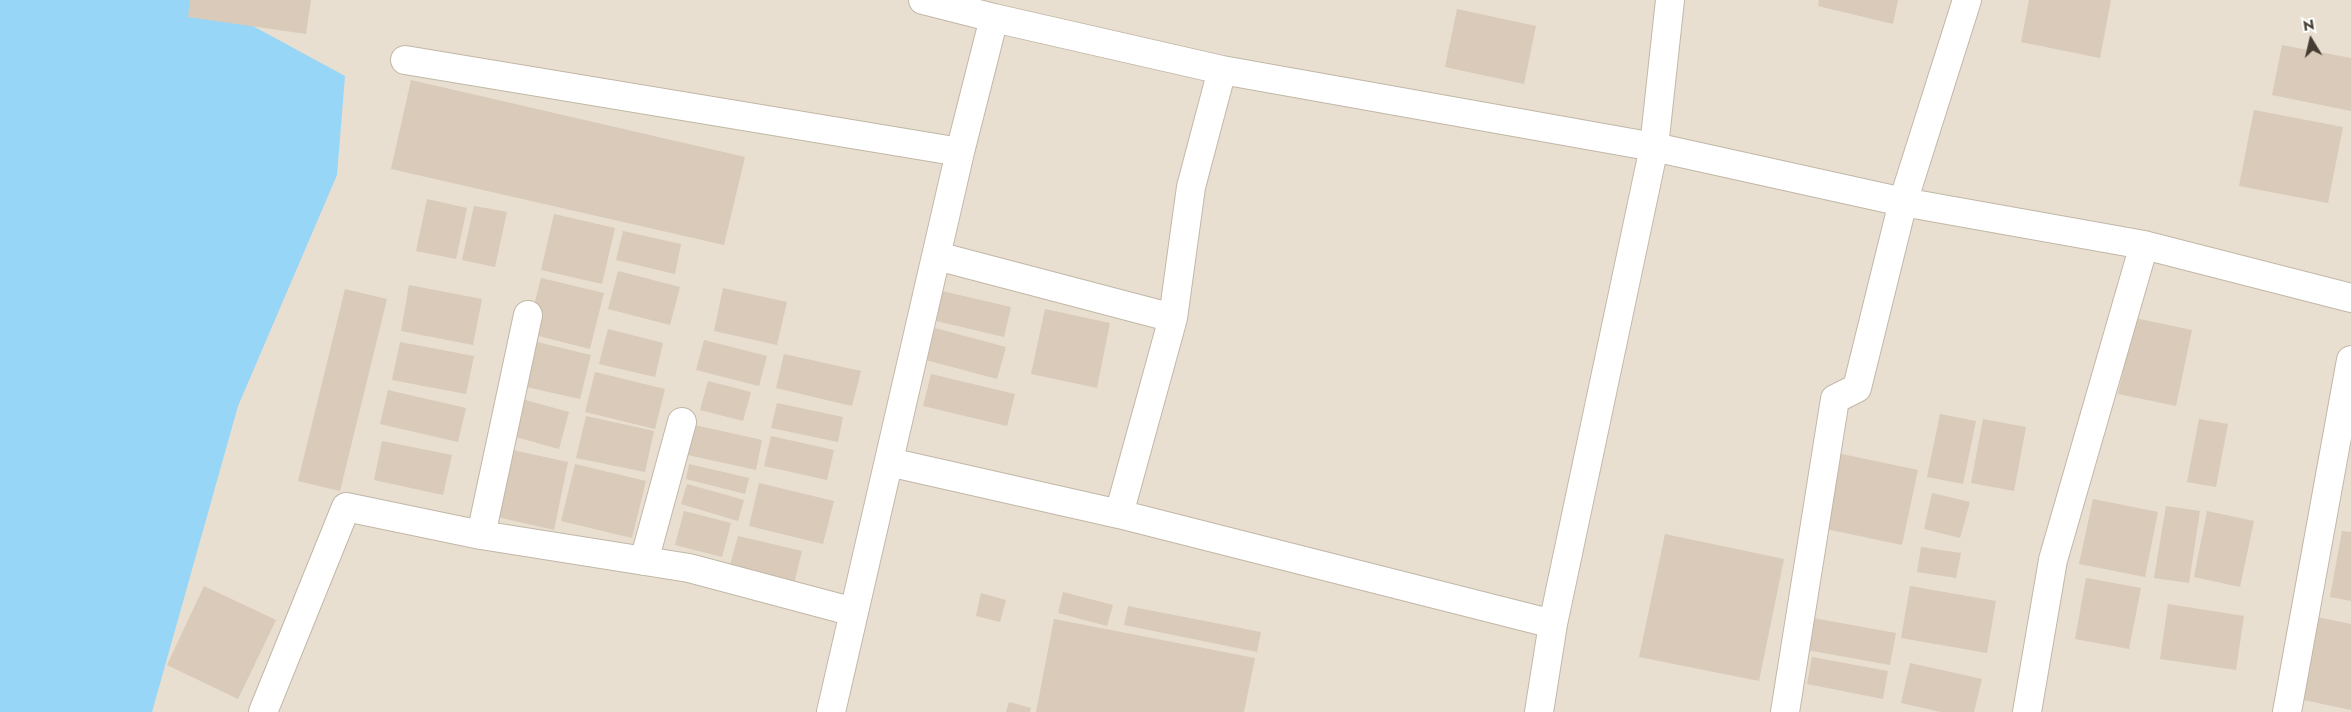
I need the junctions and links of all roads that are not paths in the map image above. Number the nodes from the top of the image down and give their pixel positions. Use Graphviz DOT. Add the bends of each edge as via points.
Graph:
graph roads {
  1 [pos="923,0"];
  2 [pos="1670,0"];
  3 [pos="1967,0"];
  4 [pos="994,18"];
  5 [pos="405,60"];
  6 [pos="1222,70"];
  7 [pos="1654,147"];
  8 [pos="960,152"];
  9 [pos="1903,202"];
  10 [pos="2144,245"];
  11 [pos="937,256"];
  12 [pos="2351,298"];
  13 [pos="528,315"];
  14 [pos="1173,318"];
  15 [pos="2351,360"];
  16 [pos="682,422"];
  17 [pos="889,462"];
  18 [pos="1119,514"];
  19 [pos="481,535"];
  20 [pos="644,560"];
  21 [pos="854,612"];
  22 [pos="1553,624"];
  23 [pos="263,712"];
  24 [pos="831,712"];
  25 [pos="1539,712"];
  26 [pos="1785,712"];
  27 [pos="2027,712"];
  28 [pos="2287,712"];
  1 -- 4 [label="street"];
  2 -- 7 [label="street"];
  3 -- 9 [label="street"];
  4 -- 6 [label="street"];
  4 -- 8 [label="street"];
  5 -- 8 [label="street"];
  6 -- 7 [label="street"];
  6 -- 14 [label="street" via="1191,187"];
  7 -- 9 [label="street"];
  7 -- 22 [label="street"];
  8 -- 11 [label="street"];
  9 -- 10 [label="street"];
  9 -- 26 [label="street" via="1857,388 1835,399"];
  10 -- 12 [label="street"];
  10 -- 27 [label="street" via="2053,560"];
  11 -- 14 [label="street"];
  11 -- 17 [label="street"];
  13 -- 19 [label="street"];
  14 -- 18 [label="street"];
  15 -- 28 [label="street"];
  16 -- 20 [label="street"];
  17 -- 18 [label="street"];
  17 -- 21 [label="street"];
  18 -- 22 [label="street"];
  19 -- 20 [label="street"];
  19 -- 23 [label="street" via="346,507"];
  20 -- 21 [label="street" via="689,568"];
  21 -- 24 [label="street"];
  22 -- 25 [label="street"];
}
